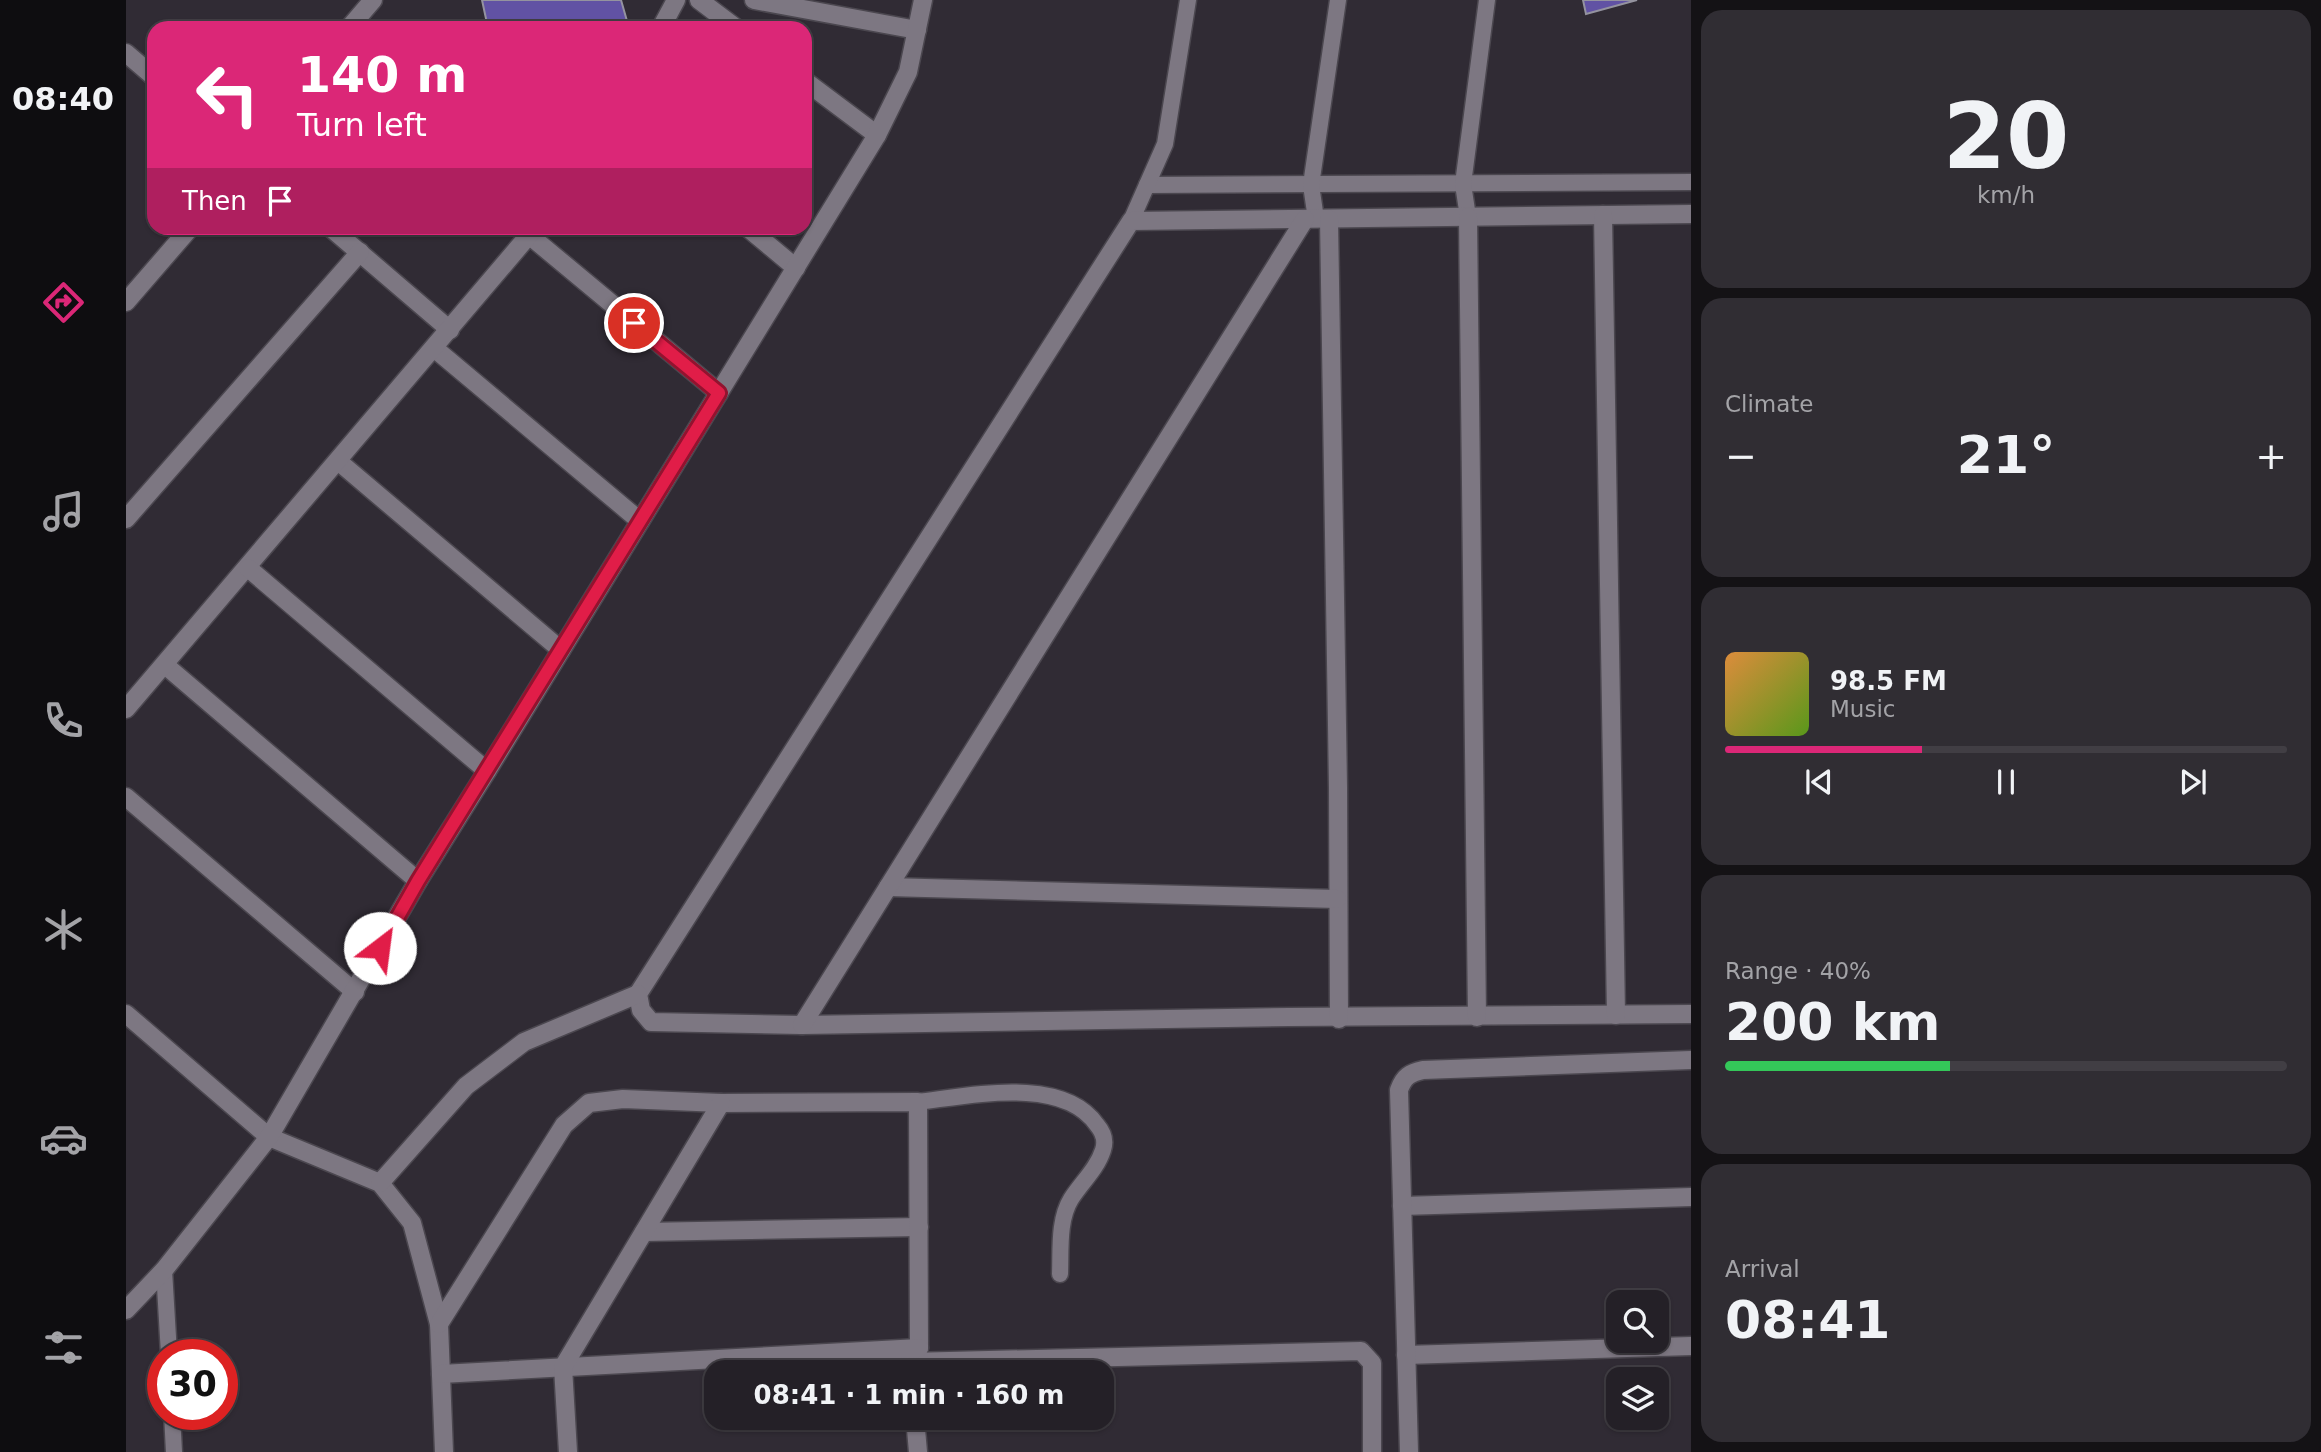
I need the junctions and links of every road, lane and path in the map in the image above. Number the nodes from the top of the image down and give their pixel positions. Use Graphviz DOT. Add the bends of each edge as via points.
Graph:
graph roads {
  1 [pos="373,0"];
  2 [pos="676,0"];
  3 [pos="699,0"];
  4 [pos="754,0"];
  5 [pos="923,0"];
  6 [pos="1188,0"];
  7 [pos="1338,0"];
  8 [pos="1487,0"];
  9 [pos="355,21"];
  10 [pos="665,21"];
  11 [pos="727,21"];
  12 [pos="917,30"];
  13 [pos="126,53"];
  14 [pos="147,71"];
  15 [pos="812,86"];
  16 [pos="877,135"];
  17 [pos="1691,182"];
  18 [pos="1462,184"];
  19 [pos="1147,185"];
  20 [pos="1311,185"];
  21 [pos="1691,214"];
  22 [pos="1603,215"];
  23 [pos="1468,217"];
  24 [pos="1317,219"];
  25 [pos="1131,221"];
  26 [pos="184,235"];
  27 [pos="339,235"];
  28 [pos="529,235"];
  29 [pos="537,235"];
  30 [pos="756,235"];
  31 [pos="360,252"];
  32 [pos="796,268"];
  33 [pos="126,302"];
  34 [pos="450,330"];
  35 [pos="434,348"];
  36 [pos="719,393"];
  37 [pos="338,461"];
  38 [pos="126,519"];
  39 [pos="640,521"];
  40 [pos="248,568"];
  41 [pos="561,650"];
  42 [pos="165,665"];
  43 [pos="126,709"];
  44 [pos="486,771"];
  45 [pos="126,797"];
  46 [pos="418,881"];
  47 [pos="888,887"];
  48 [pos="1337,899"];
  49 [pos="355,992"];
  50 [pos="638,994"];
  51 [pos="126,1014"];
  52 [pos="1691,1014"];
  53 [pos="1616,1015"];
  54 [pos="1477,1017"];
  55 [pos="1339,1018"];
  56 [pos="802,1025"];
  57 [pos="1691,1060"];
  58 [pos="918,1102"];
  59 [pos="720,1103"];
  60 [pos="269,1137"];
  61 [pos="380,1183"];
  62 [pos="1691,1197"];
  63 [pos="1402,1206"];
  64 [pos="919,1227"];
  65 [pos="644,1232"];
  66 [pos="164,1269"];
  67 [pos="1060,1274"];
  68 [pos="130,1299"];
  69 [pos="439,1324"];
  70 [pos="168,1339"];
  71 [pos="1691,1346"];
  72 [pos="1406,1355"];
  73 [pos="913,1360"];
  74 [pos="958,1360"];
  75 [pos="704,1365"];
  76 [pos="563,1367"];
  77 [pos="441,1374"];
  78 [pos="173,1430"];
  79 [pos="916,1430"];
  80 [pos="174,1452"];
  81 [pos="444,1452"];
  82 [pos="568,1452"];
  83 [pos="918,1452"];
  84 [pos="1372,1452"];
  85 [pos="1409,1452"];
  1 -- 9 [label="street"];
  2 -- 10 [label="street"];
  3 -- 11 [label="street"];
  4 -- 12 [label="street"];
  5 -- 12 [label="street"];
  6 -- 19 [label="lane" via="1165,144"];
  7 -- 20 [label="lane"];
  8 -- 18 [label="lane"];
  12 -- 16 [label="street" via="908,72"];
  13 -- 14 [label="street"];
  15 -- 16 [label="street"];
  16 -- 32 [label="street"];
  17 -- 18 [label="lane"];
  18 -- 20 [label="lane"];
  18 -- 23 [label="lane"];
  19 -- 20 [label="lane"];
  19 -- 25 [label="lane"];
  20 -- 24 [label="lane"];
  21 -- 22 [label="street"];
  22 -- 23 [label="street"];
  22 -- 53 [label="street"];
  23 -- 24 [label="street"];
  23 -- 54 [label="street"];
  24 -- 25 [label="street"];
  24 -- 47 [label="street"];
  24 -- 48 [label="street" via="1338,788"];
  25 -- 50 [label="street"];
  26 -- 33 [label="street"];
  27 -- 31 [label="street"];
  28 -- 34 [label="street"];
  29 -- 36 [label="street"];
  30 -- 32 [label="street"];
  31 -- 34 [label="street"];
  31 -- 38 [label="street"];
  32 -- 36 [label="street"];
  34 -- 35 [label="street"];
  35 -- 37 [label="street"];
  35 -- 39 [label="street"];
  36 -- 39 [label="street"];
  37 -- 40 [label="street"];
  37 -- 41 [label="street"];
  39 -- 41 [label="street"];
  40 -- 42 [label="street"];
  40 -- 44 [label="street"];
  41 -- 44 [label="street"];
  42 -- 43 [label="street"];
  42 -- 46 [label="street"];
  44 -- 46 [label="street"];
  45 -- 49 [label="street"];
  46 -- 49 [label="street"];
  47 -- 48 [label="street"];
  47 -- 56 [label="street"];
  48 -- 55 [label="street"];
  49 -- 60 [label="street"];
  50 -- 56 [label="street" via="641,1010 651,1022"];
  50 -- 61 [label="street" via="524,1042 466,1086"];
  51 -- 60 [label="street"];
  52 -- 53 [label="street"];
  53 -- 54 [label="street"];
  54 -- 55 [label="street"];
  55 -- 56 [label="street"];
  57 -- 63 [label="street" via="1410,1073 1399,1090"];
  58 -- 59 [label="street"];
  58 -- 64 [label="street"];
  58 -- 67 [label="lane" via="1002,1092 1040,1094 1084,1110 1094,1121 1101,1131 1103,1150 1069,1202"];
  59 -- 65 [label="street"];
  59 -- 69 [label="street" via="623,1099 589,1103 564,1125"];
  60 -- 61 [label="street"];
  60 -- 66 [label="street"];
  61 -- 69 [label="street" via="412,1223"];
  62 -- 63 [label="street"];
  63 -- 72 [label="street"];
  64 -- 65 [label="street"];
  64 -- 73 [label="street"];
  65 -- 76 [label="street"];
  66 -- 68 [label="street"];
  66 -- 70 [label="lane"];
  69 -- 77 [label="street"];
  71 -- 72 [label="street"];
  72 -- 85 [label="street"];
  74 -- 84 [label="street" via="1361,1351 1372,1363"];
  75 -- 76 [label="street"];
  76 -- 77 [label="street"];
  76 -- 82 [label="street"];
  77 -- 81 [label="street"];
  78 -- 80 [label="lane"];
  79 -- 83 [label="street"];
}
